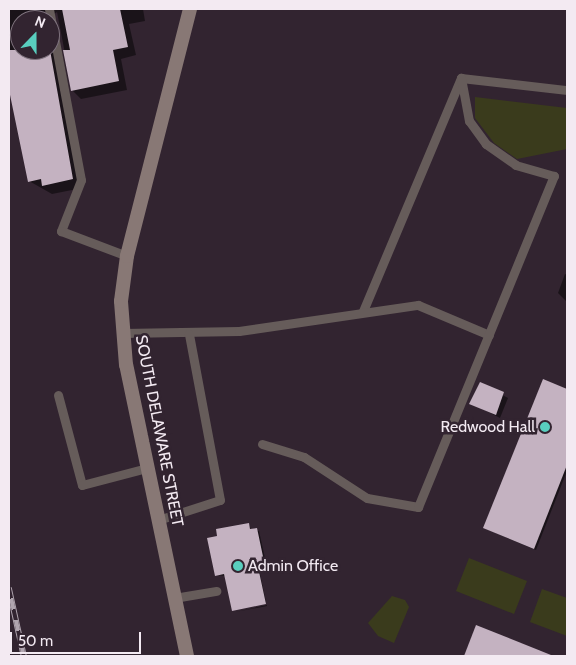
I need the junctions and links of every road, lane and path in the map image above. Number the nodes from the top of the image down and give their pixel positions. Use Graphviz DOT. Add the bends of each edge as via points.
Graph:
graph roads {
  1 [pos="49,9"];
  2 [pos="190,9"];
  3 [pos="461,78"];
  4 [pos="567,90"];
  5 [pos="127,256"];
  6 [pos="363,311"];
  7 [pos="123,333"];
  8 [pos="189,334"];
  9 [pos="489,335"];
  10 [pos="58,395"];
  11 [pos="262,444"];
  12 [pos="147,468"];
  13 [pos="158,520"];
  14 [pos="216,590"];
  15 [pos="174,598"];
  16 [pos="187,656"];
  1 -- 5 [label="lane" via="81,180 61,232"];
  2 -- 5 [label="main road, SOUTH DELAWARE STREET"];
  3 -- 4 [label="lane"];
  3 -- 6 [label="lane"];
  3 -- 9 [label="lane" via="469,121 486,144 516,165 554,176"];
  5 -- 7 [label="main road, SOUTH DELAWARE STREET" via="121,301"];
  6 -- 8 [label="lane"];
  6 -- 9 [label="lane" via="418,305"];
  7 -- 8 [label="lane"];
  7 -- 12 [label="main road, SOUTH DELAWARE STREET"];
  8 -- 13 [label="lane" via="220,500"];
  9 -- 11 [label="lane" via="418,507 368,498 304,457"];
  10 -- 12 [label="lane" via="82,485"];
  12 -- 13 [label="main road, SOUTH DELAWARE STREET"];
  13 -- 15 [label="main road, SOUTH DELAWARE STREET"];
  14 -- 15 [label="lane"];
  15 -- 16 [label="main road, SOUTH DELAWARE STREET"];
}
